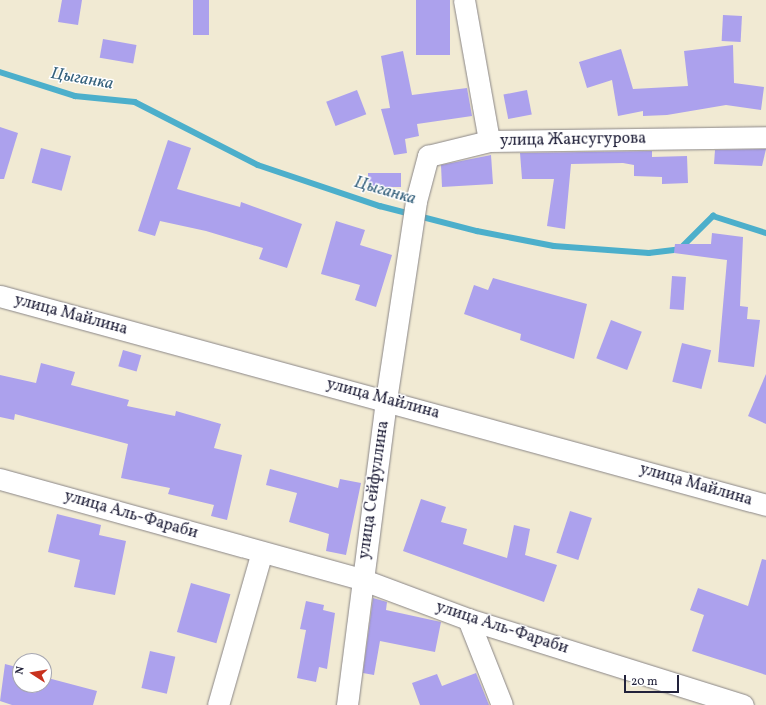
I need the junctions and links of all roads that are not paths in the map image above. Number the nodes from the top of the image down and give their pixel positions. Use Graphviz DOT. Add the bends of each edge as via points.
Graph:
graph roads {
  1 [pos="464,0"];
  2 [pos="766,137"];
  3 [pos="489,141"];
  4 [pos="416,201"];
  5 [pos="0,296"];
  6 [pos="386,400"];
  7 [pos="0,479"];
  8 [pos="766,505"];
  9 [pos="262,552"];
  10 [pos="361,579"];
  11 [pos="468,619"];
  12 [pos="218,705"];
  13 [pos="347,705"];
  14 [pos="502,705"];
  15 [pos="743,705"];
  1 -- 3 [label="street"];
  2 -- 3 [label="street, улица Жансугурова"];
  3 -- 4 [label="street, улица Жансугурова" via="428,156"];
  4 -- 6 [label="street, улица Сейфуллина"];
  5 -- 6 [label="street, улица Майлина"];
  6 -- 8 [label="street, улица Майлина"];
  6 -- 10 [label="street, улица Сейфуллина"];
  7 -- 9 [label="street, улица Аль-Фараби"];
  9 -- 10 [label="street, улица Аль-Фараби"];
  9 -- 12 [label="street"];
  10 -- 11 [label="street, улица Аль-Фараби"];
  10 -- 13 [label="street, улица Сейфуллина"];
  11 -- 14 [label="street"];
  11 -- 15 [label="street, улица Аль-Фараби"];
}
